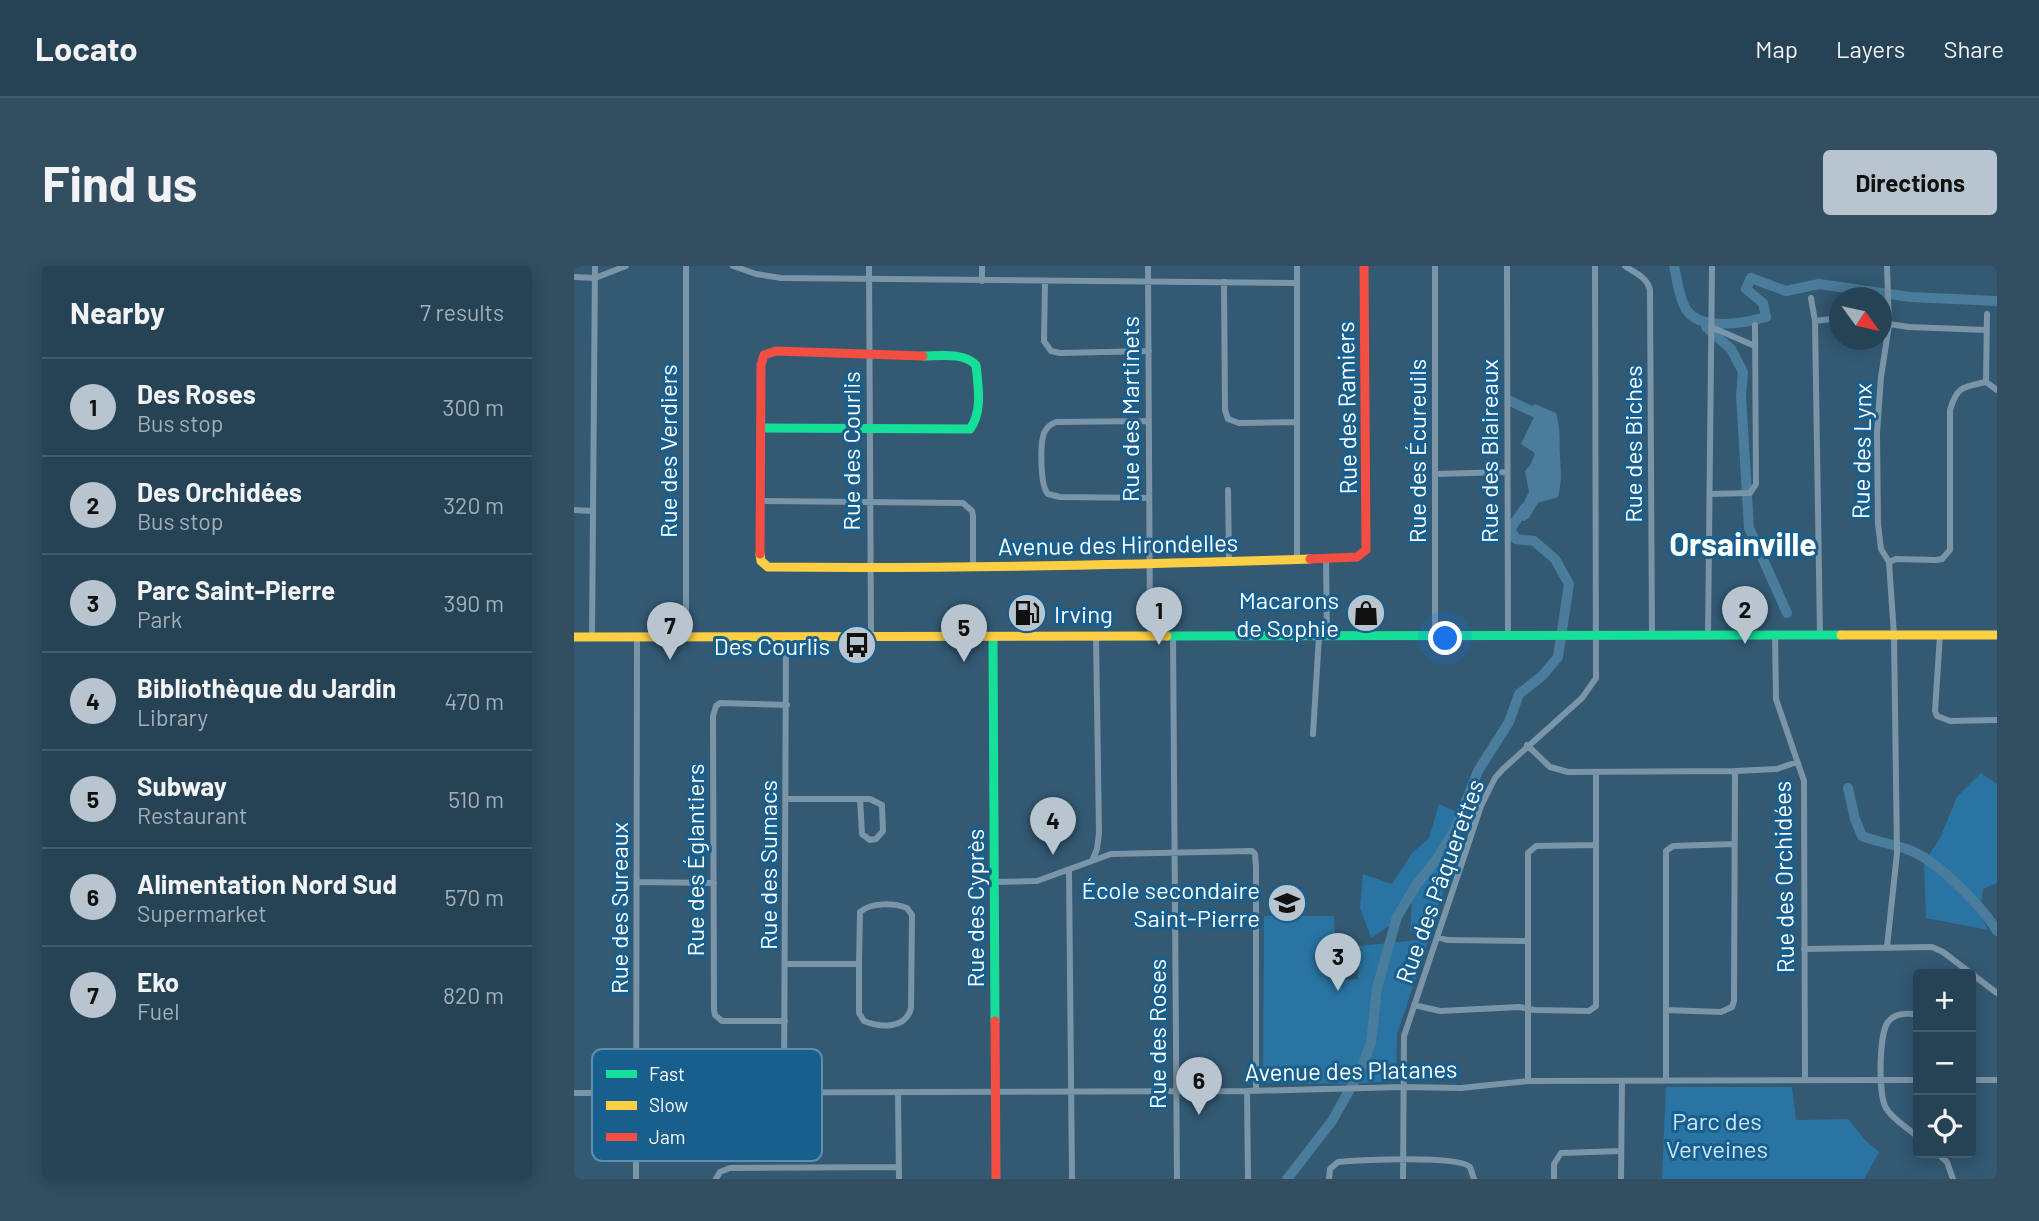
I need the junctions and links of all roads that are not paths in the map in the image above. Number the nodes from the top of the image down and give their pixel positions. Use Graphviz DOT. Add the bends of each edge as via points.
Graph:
graph roads {
  1 [pos="595,266"];
  2 [pos="626,266"];
  3 [pos="686,266"];
  4 [pos="733,266"];
  5 [pos="869,266"];
  6 [pos="982,266"];
  7 [pos="1147,266"];
  8 [pos="1297,266"];
  9 [pos="1364,266"];
  10 [pos="1435,266"];
  11 [pos="1507,266"];
  12 [pos="1595,266"];
  13 [pos="1625,266"];
  14 [pos="1712,266"];
  15 [pos="1887,266"];
  16 [pos="574,277"];
  17 [pos="595,278"];
  18 [pos="869,279"];
  19 [pos="982,281"];
  20 [pos="1045,281"];
  21 [pos="1148,282"];
  22 [pos="1224,282"];
  23 [pos="1297,283"];
  24 [pos="1887,287"];
  25 [pos="1811,298"];
  26 [pos="1987,314"];
  27 [pos="1829,319"];
  28 [pos="1815,321"];
  29 [pos="1892,324"];
  30 [pos="1755,325"];
  31 [pos="1711,327"];
  32 [pos="1986,330"];
  33 [pos="1755,346"];
  34 [pos="1883,350"];
  35 [pos="1149,351"];
  36 [pos="869,354"];
  37 [pos="1986,382"];
  38 [pos="1997,390"];
  39 [pos="1148,421"];
  40 [pos="1297,422"];
  41 [pos="761,428"];
  42 [pos="869,429"];
  43 [pos="1507,472"];
  44 [pos="1435,474"];
  45 [pos="1228,490"];
  46 [pos="1710,494"];
  47 [pos="1149,498"];
  48 [pos="760,500"];
  49 [pos="870,501"];
  50 [pos="574,510"];
  51 [pos="593,511"];
  52 [pos="1366,550"];
  53 [pos="1297,558"];
  54 [pos="1326,558"];
  55 [pos="1229,561"];
  56 [pos="1889,562"];
  57 [pos="1149,564"];
  58 [pos="973,567"];
  59 [pos="869,568"];
  60 [pos="1708,635"];
  61 [pos="1774,635"];
  62 [pos="1821,635"];
  63 [pos="1894,635"];
  64 [pos="1940,635"];
  65 [pos="1997,635"];
  66 [pos="871,636"];
  67 [pos="993,636"];
  68 [pos="1096,636"];
  69 [pos="1150,636"];
  70 [pos="1173,636"];
  71 [pos="1323,636"];
  72 [pos="1435,636"];
  73 [pos="1508,636"];
  74 [pos="1595,636"];
  75 [pos="1652,636"];
  76 [pos="574,637"];
  77 [pos="592,637"];
  78 [pos="637,637"];
  79 [pos="686,637"];
  80 [pos="786,637"];
  81 [pos="787,705"];
  82 [pos="1997,720"];
  83 [pos="1313,734"];
  84 [pos="1527,745"];
  85 [pos="1797,762"];
  86 [pos="1735,771"];
  87 [pos="1596,772"];
  88 [pos="787,799"];
  89 [pos="860,799"];
  90 [pos="1734,844"];
  91 [pos="1596,845"];
  92 [pos="1175,853"];
  93 [pos="1092,861"];
  94 [pos="1069,870"];
  95 [pos="638,882"];
  96 [pos="993,882"];
  97 [pos="714,883"];
  98 [pos="1437,937"];
  99 [pos="1527,941"];
  100 [pos="1887,947"];
  101 [pos="1804,949"];
  102 [pos="786,964"];
  103 [pos="859,964"];
  104 [pos="1997,993"];
  105 [pos="1414,1005"];
  106 [pos="1528,1008"];
  107 [pos="1666,1010"];
  108 [pos="1913,1014"];
  109 [pos="785,1021"];
  110 [pos="637,1049"];
  111 [pos="785,1049"];
  112 [pos="1666,1080"];
  113 [pos="1805,1080"];
  114 [pos="1881,1080"];
  115 [pos="1913,1080"];
  116 [pos="1976,1080"];
  117 [pos="1997,1080"];
  118 [pos="1528,1081"];
  119 [pos="1622,1081"];
  120 [pos="1403,1087"];
  121 [pos="1256,1090"];
  122 [pos="1175,1091"];
  123 [pos="1247,1091"];
  124 [pos="1071,1092"];
  125 [pos="574,1093"];
  126 [pos="592,1093"];
  127 [pos="822,1093"];
  128 [pos="898,1093"];
  129 [pos="995,1093"];
  130 [pos="1913,1133"];
  131 [pos="1621,1151"];
  132 [pos="1943,1158"];
  133 [pos="1403,1160"];
  134 [pos="636,1161"];
  135 [pos="899,1167"];
  136 [pos="1248,1178"];
  137 [pos="636,1179"];
  138 [pos="716,1179"];
  139 [pos="899,1179"];
  140 [pos="996,1179"];
  141 [pos="1072,1179"];
  142 [pos="1177,1179"];
  143 [pos="1329,1179"];
  144 [pos="1403,1179"];
  145 [pos="1474,1179"];
  146 [pos="1554,1179"];
  147 [pos="1621,1179"];
  148 [pos="1953,1179"];
  1 -- 17 [label="street"];
  2 -- 17 [label="street"];
  3 -- 79 [label="street, Rue des Verdiers"];
  4 -- 18 [label="street" via="781,278"];
  5 -- 18 [label="street, Rue des Courlis"];
  6 -- 19 [label="street"];
  7 -- 21 [label="street, Rue des Martinets"];
  8 -- 23 [label="street"];
  9 -- 52 [label="street, Rue des Ramiers"];
  10 -- 44 [label="street, Rue des Écureuils"];
  11 -- 43 [label="street, Rue des Blaireaux"];
  12 -- 74 [label="street, Rue des Pâquerettes"];
  13 -- 75 [label="street, Rue des Biches" via="1644,278 1650,290"];
  14 -- 31 [label="street"];
  15 -- 24 [label="street, Rue des Lynx"];
  16 -- 17 [label="street"];
  17 -- 51 [label="street"];
  18 -- 19 [label="street"];
  18 -- 36 [label="street, Rue des Courlis"];
  19 -- 20 [label="street"];
  20 -- 21 [label="street"];
  20 -- 35 [label="street" via="1044,341 1051,351"];
  21 -- 22 [label="street"];
  21 -- 35 [label="street, Rue des Martinets"];
  22 -- 23 [label="street"];
  22 -- 40 [label="street" via="1228,419"];
  23 -- 40 [label="street"];
  25 -- 28 [label="street"];
  26 -- 32 [label="street"];
  27 -- 28 [label="street"];
  28 -- 62 [label="street"];
  29 -- 32 [label="street"];
  30 -- 33 [label="street"];
  31 -- 33 [label="street"];
  31 -- 46 [label="street"];
  32 -- 37 [label="street"];
  33 -- 46 [label="street" via="1756,484 1747,494"];
  34 -- 56 [label="street, Rue des Lynx" via="1877,433 1878,524 1881,549"];
  35 -- 39 [label="street, Rue des Martinets"];
  36 -- 41 [label="street" via="776,351 764,355"];
  36 -- 42 [label="street, Rue des Courlis"];
  36 -- 42 [label="street" via="972,361 977,415 973,426 965,430"];
  37 -- 38 [label="street"];
  37 -- 56 [label="street" via="1962,388 1950,410 1947,555 1936,560"];
  39 -- 47 [label="street, Rue des Martinets"];
  39 -- 47 [label="street" via="1051,424 1043,437 1042,485 1048,494 1060,497"];
  40 -- 53 [label="street"];
  41 -- 42 [label="street"];
  41 -- 48 [label="street"];
  42 -- 49 [label="street, Rue des Courlis"];
  43 -- 44 [label="street"];
  43 -- 73 [label="street, Rue des Blaireaux"];
  44 -- 72 [label="street, Rue des Écureuils"];
  45 -- 55 [label="street"];
  46 -- 60 [label="street"];
  47 -- 57 [label="street, Rue des Martinets"];
  48 -- 49 [label="street"];
  48 -- 59 [label="street, Avenue des Hirondelles" via="764,564 773,568"];
  49 -- 58 [label="street" via="963,503 973,516"];
  49 -- 59 [label="street, Rue des Courlis"];
  50 -- 51 [label="street"];
  51 -- 77 [label="street"];
  52 -- 54 [label="street, Avenue des Hirondelles" via="1357,557"];
  53 -- 54 [label="street, Avenue des Hirondelles"];
  53 -- 55 [label="street, Avenue des Hirondelles"];
  54 -- 71 [label="street"];
  55 -- 57 [label="street, Avenue des Hirondelles"];
  56 -- 63 [label="street, Rue des Lynx"];
  57 -- 58 [label="street, Avenue des Hirondelles"];
  57 -- 69 [label="street, Rue des Martinets"];
  58 -- 59 [label="street, Avenue des Hirondelles"];
  59 -- 66 [label="street, Rue des Courlis"];
  60 -- 61 [label="street"];
  60 -- 75 [label="street"];
  61 -- 62 [label="street"];
  61 -- 85 [label="street, Rue des Orchidées" via="1776,699"];
  62 -- 63 [label="street"];
  63 -- 64 [label="street"];
  63 -- 100 [label="street, Rue des Lynx" via="1897,853"];
  64 -- 65 [label="street"];
  64 -- 82 [label="street" via="1937,716 1950,721"];
  66 -- 67 [label="street"];
  66 -- 80 [label="street"];
  67 -- 68 [label="street"];
  67 -- 96 [label="street, Rue des Cyprès"];
  68 -- 69 [label="street"];
  68 -- 93 [label="street" via="1099,833"];
  69 -- 70 [label="street"];
  70 -- 71 [label="street"];
  70 -- 92 [label="street, Rue des Roses"];
  71 -- 72 [label="street"];
  71 -- 83 [label="street"];
  72 -- 73 [label="street"];
  73 -- 74 [label="street"];
  74 -- 75 [label="street"];
  74 -- 84 [label="street, Rue des Pâquerettes" via="1594,682 1583,698"];
  76 -- 77 [label="street"];
  77 -- 78 [label="street"];
  78 -- 79 [label="street"];
  78 -- 95 [label="street, Rue des Sureaux"];
  79 -- 80 [label="street"];
  80 -- 81 [label="street, Rue des Sumacs"];
  81 -- 88 [label="street, Rue des Sumacs"];
  81 -- 97 [label="street, Rue des Églantiers" via="726,703 713,711"];
  84 -- 87 [label="street" via="1557,770"];
  84 -- 98 [label="street, Rue des Pâquerettes" via="1488,790"];
  85 -- 86 [label="street" via="1777,769"];
  85 -- 101 [label="street, Rue des Orchidées" via="1804,781"];
  86 -- 87 [label="street"];
  86 -- 90 [label="street"];
  87 -- 91 [label="street"];
  88 -- 89 [label="street"];
  88 -- 102 [label="street, Rue des Sumacs"];
  89 -- 89 [label="street" via="862,834 876,839 883,831 882,805"];
  90 -- 107 [label="street" via="1678,845 1666,851"];
  90 -- 107 [label="street" via="1732,1007 1721,1012"];
  91 -- 99 [label="street" via="1531,849 1527,859"];
  91 -- 106 [label="street" via="1596,1006 1589,1011"];
  92 -- 93 [label="street" via="1111,854"];
  92 -- 121 [label="street" via="1246,850 1255,854"];
  92 -- 122 [label="street, Rue des Roses"];
  93 -- 94 [label="street"];
  94 -- 96 [label="street" via="1037,881"];
  94 -- 124 [label="street"];
  95 -- 97 [label="street"];
  95 -- 110 [label="street, Rue des Sureaux"];
  96 -- 129 [label="street, Rue des Cyprès"];
  97 -- 109 [label="street, Rue des Églantiers" via="715,1015 726,1021"];
  98 -- 99 [label="street"];
  98 -- 105 [label="street, Rue des Pâquerettes"];
  99 -- 106 [label="street"];
  100 -- 101 [label="street"];
  100 -- 104 [label="street" via="1938,949"];
  101 -- 113 [label="street, Rue des Orchidées"];
  102 -- 103 [label="street"];
  102 -- 109 [label="street, Rue des Sumacs"];
  103 -- 103 [label="street" via="861,1017 874,1025 902,1023 911,1007 912,915 907,908 870,905 860,912"];
  105 -- 106 [label="street" via="1433,1010"];
  105 -- 120 [label="street, Rue des Pâquerettes" via="1404,1036"];
  106 -- 118 [label="street"];
  107 -- 112 [label="street"];
  108 -- 114 [label="street" via="1896,1016 1886,1024"];
  109 -- 111 [label="street, Rue des Sumacs"];
  112 -- 113 [label="street, Avenue des Platanes"];
  112 -- 119 [label="street, Avenue des Platanes"];
  113 -- 114 [label="street, Avenue des Platanes"];
  114 -- 115 [label="street, Avenue des Platanes"];
  114 -- 130 [label="street" via="1887,1110"];
  116 -- 117 [label="street"];
  118 -- 119 [label="street, Avenue des Platanes"];
  118 -- 120 [label="street, Avenue des Platanes" via="1461,1088"];
  119 -- 131 [label="street"];
  120 -- 121 [label="street, Avenue des Platanes"];
  120 -- 133 [label="street, Rue des Pâquerettes"];
  121 -- 123 [label="street, Avenue des Platanes"];
  122 -- 123 [label="street, Avenue des Platanes"];
  122 -- 124 [label="street, Avenue des Platanes"];
  122 -- 142 [label="street, Rue des Roses"];
  123 -- 136 [label="street"];
  124 -- 129 [label="street, Avenue des Platanes"];
  124 -- 141 [label="street"];
  125 -- 126 [label="street, Avenue des Platanes"];
  127 -- 128 [label="street, Avenue des Platanes"];
  128 -- 129 [label="street, Avenue des Platanes"];
  128 -- 135 [label="street"];
  129 -- 140 [label="street, Rue des Cyprès"];
  131 -- 146 [label="street" via="1561,1153 1554,1164"];
  131 -- 147 [label="street"];
  132 -- 148 [label="street"];
  133 -- 143 [label="street" via="1338,1162"];
  133 -- 144 [label="street, Rue des Pâquerettes"];
  133 -- 145 [label="street" via="1460,1161 1470,1167"];
  134 -- 137 [label="street, Rue des Sureaux"];
  135 -- 138 [label="street" via="730,1168"];
  135 -- 139 [label="street"];
}
